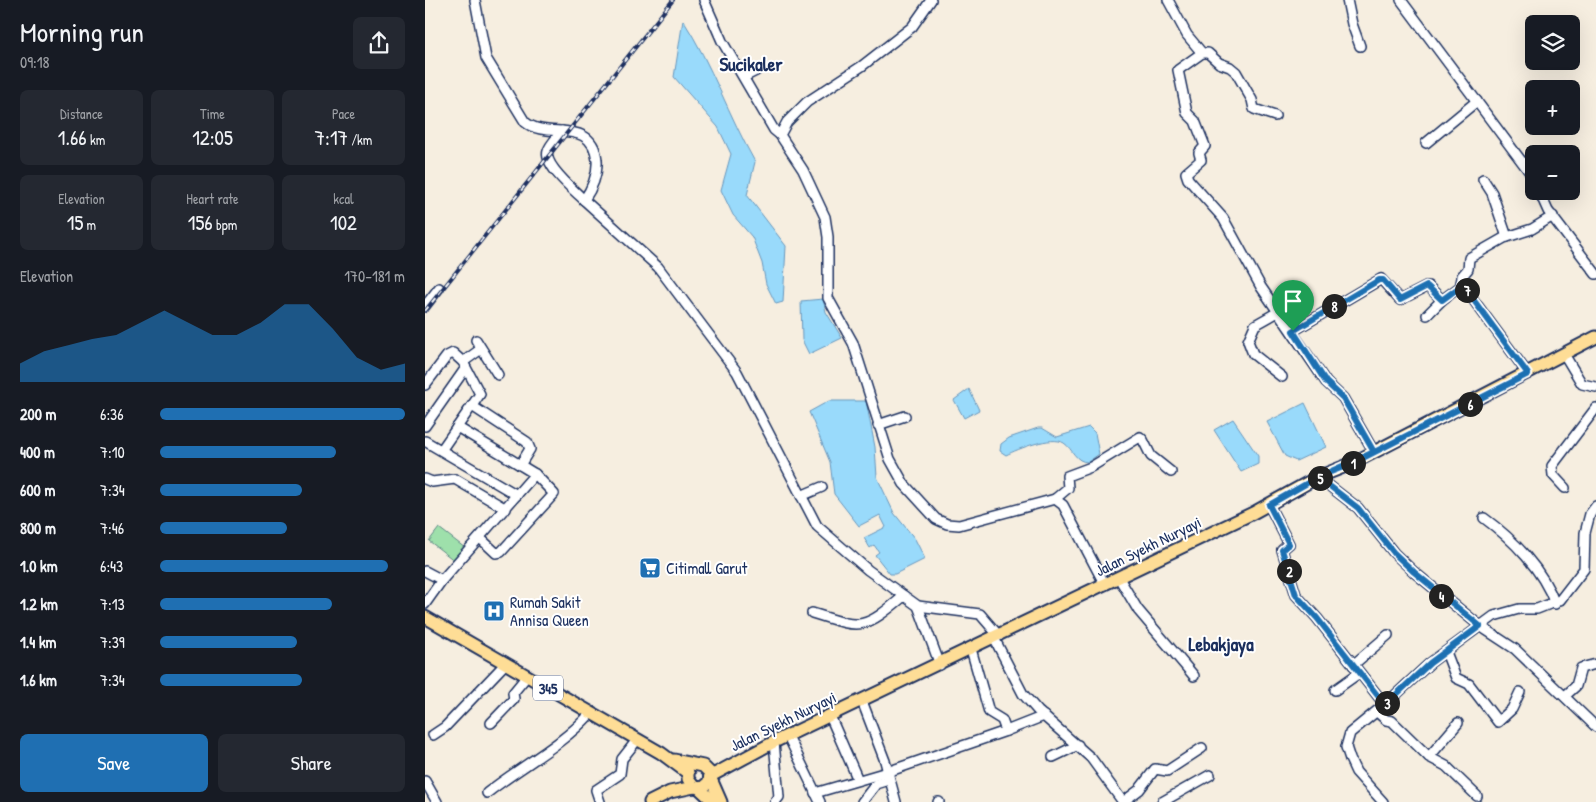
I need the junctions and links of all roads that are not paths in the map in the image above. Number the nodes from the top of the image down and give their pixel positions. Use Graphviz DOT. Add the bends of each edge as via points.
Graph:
graph roads {
  1 [pos="475,0"];
  2 [pos="704,0"];
  3 [pos="931,0"];
  4 [pos="1168,0"];
  5 [pos="1347,0"];
  6 [pos="1401,0"];
  7 [pos="1360,46"];
  8 [pos="1202,53"];
  9 [pos="756,71"];
  10 [pos="744,77"];
  11 [pos="1477,101"];
  12 [pos="1275,116"];
  13 [pos="562,131"];
  14 [pos="780,135"];
  15 [pos="1426,143"];
  16 [pos="1525,166"];
  17 [pos="1483,179"];
  18 [pos="584,200"];
  19 [pos="1544,200"];
  20 [pos="1553,216"];
  21 [pos="1507,236"];
  22 [pos="1596,274"];
  23 [pos="1461,283"];
  24 [pos="439,288"];
  25 [pos="1442,300"];
  26 [pos="425,306"];
  27 [pos="1278,312"];
  28 [pos="1427,316"];
  29 [pos="1293,331"];
  30 [pos="1596,337"];
  31 [pos="476,340"];
  32 [pos="481,349"];
  33 [pos="1564,354"];
  34 [pos="464,366"];
  35 [pos="1528,374"];
  36 [pos="498,375"];
  37 [pos="1282,377"];
  38 [pos="425,385"];
  39 [pos="1596,387"];
  40 [pos="472,406"];
  41 [pos="1596,408"];
  42 [pos="905,416"];
  43 [pos="878,425"];
  44 [pos="425,426"];
  45 [pos="457,428"];
  46 [pos="425,442"];
  47 [pos="442,449"];
  48 [pos="1374,452"];
  49 [pos="520,465"];
  50 [pos="1171,472"];
  51 [pos="535,474"];
  52 [pos="1318,477"];
  53 [pos="425,479"];
  54 [pos="822,488"];
  55 [pos="1565,488"];
  56 [pos="517,495"];
  57 [pos="801,496"];
  58 [pos="1055,499"];
  59 [pos="1269,505"];
  60 [pos="1596,506"];
  61 [pos="506,509"];
  62 [pos="1484,518"];
  63 [pos="480,538"];
  64 [pos="425,571"];
  65 [pos="1119,578"];
  66 [pos="442,580"];
  67 [pos="1105,585"];
  68 [pos="903,596"];
  69 [pos="425,604"];
  70 [pos="1555,604"];
  71 [pos="918,606"];
  72 [pos="812,614"];
  73 [pos="425,617"];
  74 [pos="1480,626"];
  75 [pos="1388,635"];
  76 [pos="997,637"];
  77 [pos="971,649"];
  78 [pos="1446,652"];
  79 [pos="505,664"];
  80 [pos="940,664"];
  81 [pos="1596,664"];
  82 [pos="1356,669"];
  83 [pos="527,676"];
  84 [pos="1195,676"];
  85 [pos="1335,690"];
  86 [pos="1520,692"];
  87 [pos="1566,695"];
  88 [pos="862,701"];
  89 [pos="1385,705"];
  90 [pos="1377,712"];
  91 [pos="590,714"];
  92 [pos="831,716"];
  93 [pos="1044,716"];
  94 [pos="491,723"];
  95 [pos="1458,723"];
  96 [pos="1596,727"];
  97 [pos="1006,731"];
  98 [pos="433,735"];
  99 [pos="788,736"];
  100 [pos="637,740"];
  101 [pos="774,742"];
  102 [pos="1078,745"];
  103 [pos="1202,748"];
  104 [pos="1053,757"];
  105 [pos="1429,758"];
  106 [pos="670,759"];
  107 [pos="707,772"];
  108 [pos="688,773"];
  109 [pos="1210,775"];
  110 [pos="888,776"];
  111 [pos="858,780"];
  112 [pos="425,781"];
  113 [pos="696,788"];
  114 [pos="670,792"];
  115 [pos="487,793"];
  116 [pos="815,793"];
  117 [pos="1477,796"];
  118 [pos="432,800"];
  119 [pos="779,800"];
  120 [pos="600,802"];
  121 [pos="650,802"];
  122 [pos="714,802"];
  123 [pos="721,802"];
  124 [pos="820,802"];
  125 [pos="862,802"];
  126 [pos="896,802"];
  127 [pos="1162,802"];
  128 [pos="1383,802"];
  1 -- 13 [label="street" via="486,58 525,122 535,128"];
  2 -- 10 [label="street" via="721,41"];
  3 -- 14 [label="street" via="912,27 862,66 807,102 787,122"];
  4 -- 8 [label="street" via="1187,35"];
  5 -- 7 [label="street"];
  6 -- 11 [label="street"];
  8 -- 12 [label="street" via="1208,53 1233,69 1254,109"];
  8 -- 27 [label="street" via="1178,70 1187,113 1195,121 1205,146 1199,153 1201,160 1186,175 1223,218"];
  9 -- 10 [label="street"];
  10 -- 14 [label="street"];
  11 -- 15 [label="street"];
  11 -- 16 [label="street"];
  13 -- 18 [label="street" via="547,151 547,156 559,176"];
  13 -- 18 [label="street" via="584,135 595,151 597,173"];
  14 -- 43 [label="street" via="803,170 825,217 828,298 853,343"];
  17 -- 21 [label="street" via="1492,193"];
  18 -- 57 [label="street" via="659,267 737,372"];
  19 -- 20 [label="street"];
  20 -- 21 [label="street" via="1532,229"];
  20 -- 22 [label="street"];
  21 -- 23 [label="street" via="1469,258"];
  23 -- 25 [label="street"];
  23 -- 35 [label="street"];
  24 -- 26 [label="street"];
  25 -- 28 [label="street"];
  25 -- 29 [label="street" via="1427,286 1400,300 1381,279"];
  27 -- 29 [label="street"];
  27 -- 37 [label="street" via="1255,325 1249,341 1253,354"];
  29 -- 48 [label="street" via="1326,382 1343,398"];
  30 -- 33 [label="main road, Jalan Syekh Nuryayi"];
  31 -- 32 [label="street"];
  32 -- 34 [label="street"];
  32 -- 36 [label="street"];
  33 -- 35 [label="main road, Jalan Syekh Nuryayi"];
  33 -- 39 [label="street" via="1581,382"];
  34 -- 38 [label="street" via="453,352"];
  34 -- 40 [label="street" via="480,394"];
  34 -- 44 [label="street"];
  35 -- 48 [label="main road, Jalan Syekh Nuryayi"];
  40 -- 45 [label="street"];
  40 -- 49 [label="street" via="527,442 531,449"];
  41 -- 55 [label="street" via="1551,466 1553,475"];
  42 -- 43 [label="street"];
  43 -- 58 [label="street" via="890,459 904,484 940,522 959,525"];
  45 -- 47 [label="street"];
  45 -- 49 [label="street"];
  46 -- 47 [label="street"];
  47 -- 56 [label="street"];
  48 -- 52 [label="main road, Jalan Syekh Nuryayi"];
  49 -- 51 [label="street"];
  50 -- 58 [label="street" via="1151,456 1140,437 1091,467 1067,476 1068,488"];
  51 -- 56 [label="street"];
  51 -- 63 [label="street" via="553,491 553,497 501,552 496,553"];
  52 -- 59 [label="main road, Jalan Syekh Nuryayi"];
  52 -- 74 [label="street" via="1358,508 1394,553 1414,572"];
  53 -- 61 [label="street" via="432,482 451,478"];
  54 -- 57 [label="street"];
  56 -- 61 [label="street"];
  57 -- 68 [label="street" via="817,526"];
  58 -- 67 [label="street" via="1063,505"];
  59 -- 65 [label="main road, Jalan Syekh Nuryayi"];
  59 -- 82 [label="street" via="1289,544 1282,550 1296,595"];
  60 -- 70 [label="street" via="1590,514 1585,533 1584,569"];
  61 -- 63 [label="street"];
  62 -- 70 [label="street" via="1504,533 1531,562 1547,584"];
  63 -- 66 [label="street"];
  64 -- 66 [label="street"];
  65 -- 67 [label="main road, Jalan Syekh Nuryayi"];
  65 -- 84 [label="street" via="1138,610"];
  66 -- 69 [label="street"];
  67 -- 76 [label="main road, Jalan Syekh Nuryayi"];
  68 -- 71 [label="street"];
  68 -- 72 [label="street" via="881,614 860,625"];
  70 -- 74 [label="street" via="1537,610 1504,612"];
  71 -- 76 [label="street" via="980,614"];
  71 -- 80 [label="street"];
  73 -- 79 [label="main road, 345"];
  74 -- 78 [label="street"];
  74 -- 87 [label="street" via="1515,648"];
  75 -- 82 [label="street"];
  76 -- 77 [label="main road, Jalan Syekh Nuryayi"];
  76 -- 93 [label="street" via="1021,691"];
  77 -- 80 [label="main road, Jalan Syekh Nuryayi"];
  77 -- 97 [label="street" via="989,712 1002,720"];
  78 -- 86 [label="street" via="1456,678 1469,684 1498,722 1512,708"];
  78 -- 89 [label="street"];
  79 -- 83 [label="main road, 345"];
  79 -- 98 [label="street" via="442,730"];
  80 -- 88 [label="main road, Jalan Syekh Nuryayi"];
  81 -- 87 [label="street" via="1581,668 1576,686"];
  82 -- 85 [label="street"];
  82 -- 89 [label="street"];
  83 -- 91 [label="main road, 345"];
  83 -- 94 [label="street" via="513,693 514,699"];
  87 -- 96 [label="street"];
  88 -- 92 [label="main road, Jalan Syekh Nuryayi"];
  88 -- 110 [label="street"];
  89 -- 90 [label="street"];
  90 -- 105 [label="street" via="1392,721"];
  90 -- 128 [label="street" via="1350,733 1346,747 1356,772"];
  91 -- 100 [label="main road, 345"];
  91 -- 115 [label="street" via="540,757 509,775"];
  92 -- 99 [label="main road, Jalan Syekh Nuryayi"];
  92 -- 111 [label="street"];
  93 -- 97 [label="street"];
  93 -- 102 [label="street"];
  95 -- 105 [label="street"];
  97 -- 110 [label="street"];
  99 -- 101 [label="main road, Jalan Syekh Nuryayi"];
  99 -- 116 [label="street"];
  100 -- 106 [label="main road, 345"];
  100 -- 120 [label="street" via="622,759 620,774 596,790"];
  101 -- 107 [label="main road, Jalan Syekh Nuryayi" via="724,768"];
  101 -- 119 [label="street"];
  102 -- 103 [label="street" via="1123,802 1139,790 1155,769 1167,771"];
  102 -- 104 [label="street"];
  105 -- 117 [label="street" via="1446,766"];
  106 -- 107 [label="main road, 345"];
  106 -- 108 [label="main road, 345"];
  107 -- 108 [label="main road" via="693,767"];
  107 -- 113 [label="main road" via="708,784"];
  107 -- 123 [label="main road"];
  108 -- 113 [label="main road" via="689,782"];
  108 -- 114 [label="main road"];
  109 -- 127 [label="street"];
  110 -- 111 [label="street"];
  110 -- 125 [label="street" via="876,784"];
  110 -- 126 [label="street"];
  111 -- 116 [label="street"];
  112 -- 118 [label="street"];
  113 -- 114 [label="main road"];
  113 -- 122 [label="main road"];
  114 -- 121 [label="main road"];
  116 -- 124 [label="street"];
}
